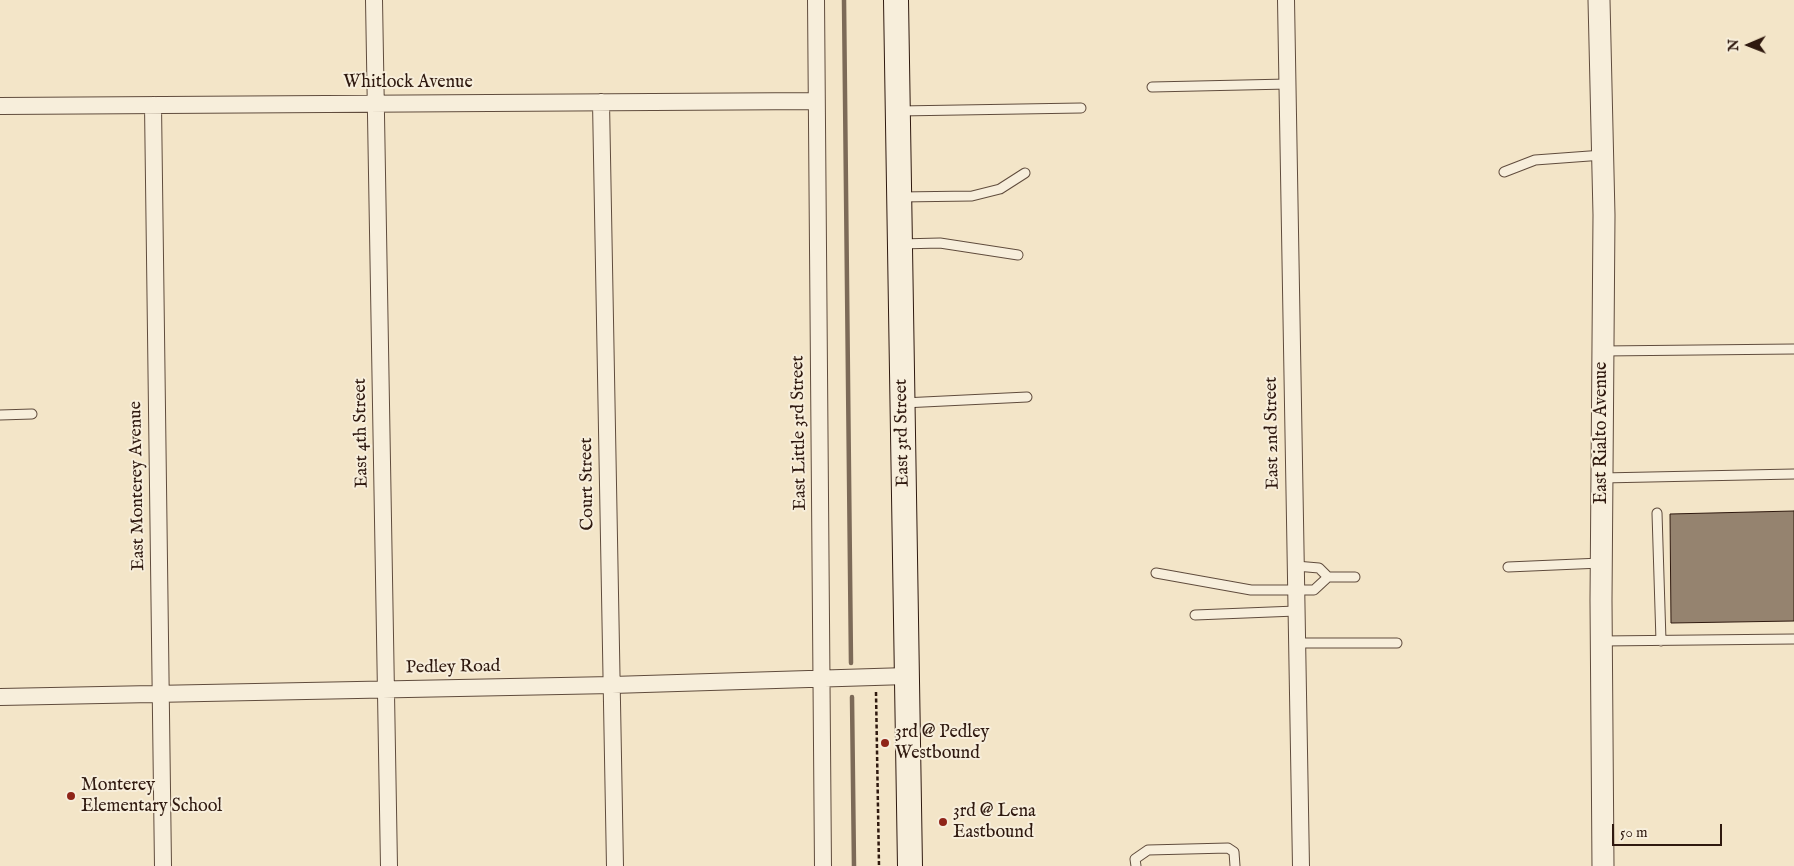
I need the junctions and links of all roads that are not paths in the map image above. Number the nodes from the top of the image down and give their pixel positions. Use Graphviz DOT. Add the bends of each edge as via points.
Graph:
graph roads {
  1 [pos="374,0"];
  2 [pos="816,0"];
  3 [pos="896,0"];
  4 [pos="1286,0"];
  5 [pos="1599,0"];
  6 [pos="1288,84"];
  7 [pos="1152,87"];
  8 [pos="816,101"];
  9 [pos="601,102"];
  10 [pos="376,104"];
  11 [pos="153,105"];
  12 [pos="0,106"];
  13 [pos="1081,108"];
  14 [pos="897,111"];
  15 [pos="1603,155"];
  16 [pos="1504,172"];
  17 [pos="1025,173"];
  18 [pos="900,197"];
  19 [pos="900,244"];
  20 [pos="1018,255"];
  21 [pos="1794,349"];
  22 [pos="1603,351"];
  23 [pos="1028,397"];
  24 [pos="903,403"];
  25 [pos="32,414"];
  26 [pos="0,415"];
  27 [pos="1794,474"];
  28 [pos="1602,478"];
  29 [pos="1657,512"];
  30 [pos="1602,563"];
  31 [pos="1296,566"];
  32 [pos="1508,567"];
  33 [pos="1156,574"];
  34 [pos="1328,577"];
  35 [pos="1355,578"];
  36 [pos="1296,591"];
  37 [pos="1296,611"];
  38 [pos="1195,615"];
  39 [pos="1794,639"];
  40 [pos="1661,641"];
  41 [pos="1601,642"];
  42 [pos="1297,643"];
  43 [pos="1397,643"];
  44 [pos="907,676"];
  45 [pos="824,679"];
  46 [pos="612,685"];
  47 [pos="386,690"];
  48 [pos="161,694"];
  49 [pos="0,698"];
  50 [pos="163,866"];
  51 [pos="389,866"];
  52 [pos="615,866"];
  53 [pos="823,866"];
  54 [pos="910,866"];
  55 [pos="1136,866"];
  56 [pos="1235,866"];
  57 [pos="1301,866"];
  58 [pos="1603,866"];
  1 -- 10 [label="street, East 4th Street"];
  2 -- 8 [label="street, East Little 3rd Street"];
  3 -- 14 [label="main road, East 3rd Street"];
  4 -- 6 [label="street, East 2nd Street"];
  5 -- 15 [label="street, East Rialto Avenue"];
  6 -- 7 [label="lane"];
  6 -- 31 [label="street, East 2nd Street"];
  8 -- 9 [label="street, Whitlock Avenue"];
  8 -- 45 [label="street, East Little 3rd Street"];
  9 -- 10 [label="street, Whitlock Avenue"];
  9 -- 46 [label="street, Court Street"];
  10 -- 11 [label="street, Whitlock Avenue"];
  10 -- 47 [label="street, East 4th Street"];
  11 -- 12 [label="street, Whitlock Avenue"];
  11 -- 48 [label="street, East Monterey Avenue"];
  13 -- 14 [label="lane"];
  14 -- 18 [label="main road, East 3rd Street"];
  15 -- 16 [label="lane" via="1535,160"];
  15 -- 22 [label="street, East Rialto Avenue"];
  17 -- 18 [label="lane" via="1000,189 972,196"];
  18 -- 19 [label="main road, East 3rd Street"];
  19 -- 20 [label="lane" via="940,243"];
  19 -- 24 [label="main road, East 3rd Street"];
  21 -- 22 [label="lane"];
  22 -- 28 [label="street, East Rialto Avenue"];
  23 -- 24 [label="lane"];
  24 -- 44 [label="main road, East 3rd Street"];
  25 -- 26 [label="lane"];
  27 -- 28 [label="lane"];
  28 -- 30 [label="street, East Rialto Avenue"];
  29 -- 40 [label="lane"];
  30 -- 32 [label="lane"];
  30 -- 41 [label="street, East Rialto Avenue"];
  31 -- 34 [label="lane" via="1319,568"];
  31 -- 36 [label="street, East 2nd Street"];
  33 -- 36 [label="lane" via="1250,590"];
  34 -- 35 [label="lane"];
  34 -- 36 [label="lane" via="1314,590"];
  36 -- 37 [label="street, East 2nd Street"];
  37 -- 38 [label="lane"];
  37 -- 42 [label="street, East 2nd Street"];
  39 -- 40 [label="lane"];
  40 -- 41 [label="lane"];
  41 -- 58 [label="street, East Rialto Avenue"];
  42 -- 43 [label="lane"];
  42 -- 57 [label="street, East 2nd Street"];
  44 -- 45 [label="street, Pedley Road"];
  44 -- 54 [label="main road, East 3rd Street"];
  45 -- 46 [label="street, Pedley Road"];
  45 -- 53 [label="street, East Little 3rd Street"];
  46 -- 47 [label="street, Pedley Road"];
  46 -- 52 [label="street, Court Street"];
  47 -- 48 [label="street, Pedley Road"];
  47 -- 51 [label="street, East 4th Street"];
  48 -- 49 [label="street, Pedley Road"];
  48 -- 50 [label="street, East Monterey Avenue"];
  55 -- 56 [label="lane" via="1135,860 1148,850 1228,848 1234,852"];
}
